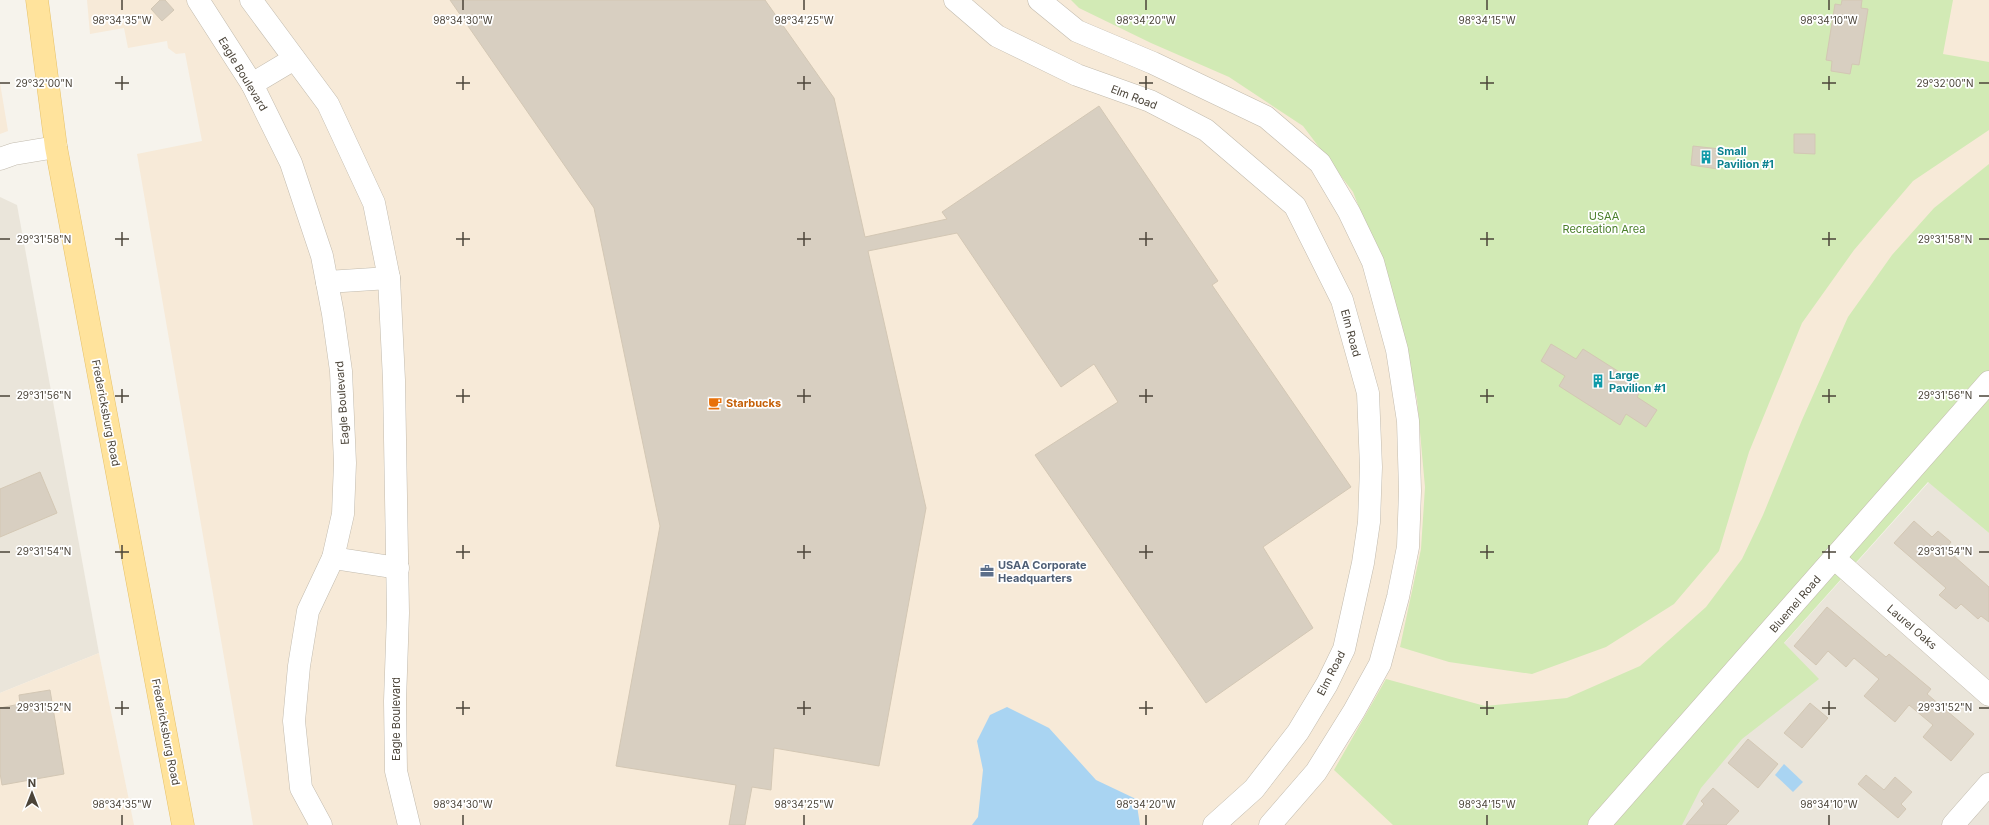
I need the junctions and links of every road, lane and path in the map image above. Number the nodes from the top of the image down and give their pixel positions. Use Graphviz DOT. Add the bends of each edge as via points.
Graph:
graph roads {
  1 [pos="37,0"];
  2 [pos="198,0"];
  3 [pos="251,0"];
  4 [pos="955,0"];
  5 [pos="1039,0"];
  6 [pos="294,59"];
  7 [pos="252,84"];
  8 [pos="56,147"];
  9 [pos="0,159"];
  10 [pos="389,278"];
  11 [pos="327,282"];
  12 [pos="1989,382"];
  13 [pos="332,558"];
  14 [pos="1835,559"];
  15 [pos="398,568"];
  16 [pos="1989,695"];
  17 [pos="1989,784"];
  18 [pos="183,825"];
  19 [pos="321,825"];
  20 [pos="409,825"];
  21 [pos="1214,825"];
  22 [pos="1270,825"];
  23 [pos="1600,825"];
  24 [pos="1953,825"];
  1 -- 8 [label="main road, Fredericksburg Road"];
  2 -- 7 [label="street, Eagle Boulevard"];
  3 -- 6 [label="street, Eagle Boulevard"];
  4 -- 21 [label="street, Elm Road" via="997,36 1077,75 1150,101 1206,130 1295,206 1342,300 1368,393 1371,467 1369,522 1363,563 1344,649 1327,684 1298,732 1254,789"];
  5 -- 22 [label="street" via="1077,31 1266,117 1320,164 1349,212 1373,262 1397,350 1408,422 1408,547 1380,664 1316,772"];
  6 -- 7 [label="street"];
  6 -- 10 [label="street, Eagle Boulevard" via="328,104 374,203"];
  7 -- 11 [label="street, Eagle Boulevard" via="291,163 322,256"];
  8 -- 9 [label="street"];
  8 -- 18 [label="main road, Fredericksburg Road"];
  10 -- 11 [label="street"];
  10 -- 15 [label="street, Eagle Boulevard"];
  11 -- 13 [label="street, Eagle Boulevard" via="341,371 345,463 343,514"];
  12 -- 14 [label="street, Bluemel Road"];
  13 -- 15 [label="street"];
  13 -- 19 [label="street, Eagle Boulevard" via="308,611 294,721 301,788"];
  14 -- 16 [label="street, Laurel Oaks"];
  14 -- 23 [label="street, Bluemel Road"];
  15 -- 20 [label="street, Eagle Boulevard" via="396,771"];
  17 -- 24 [label="street"];
}
